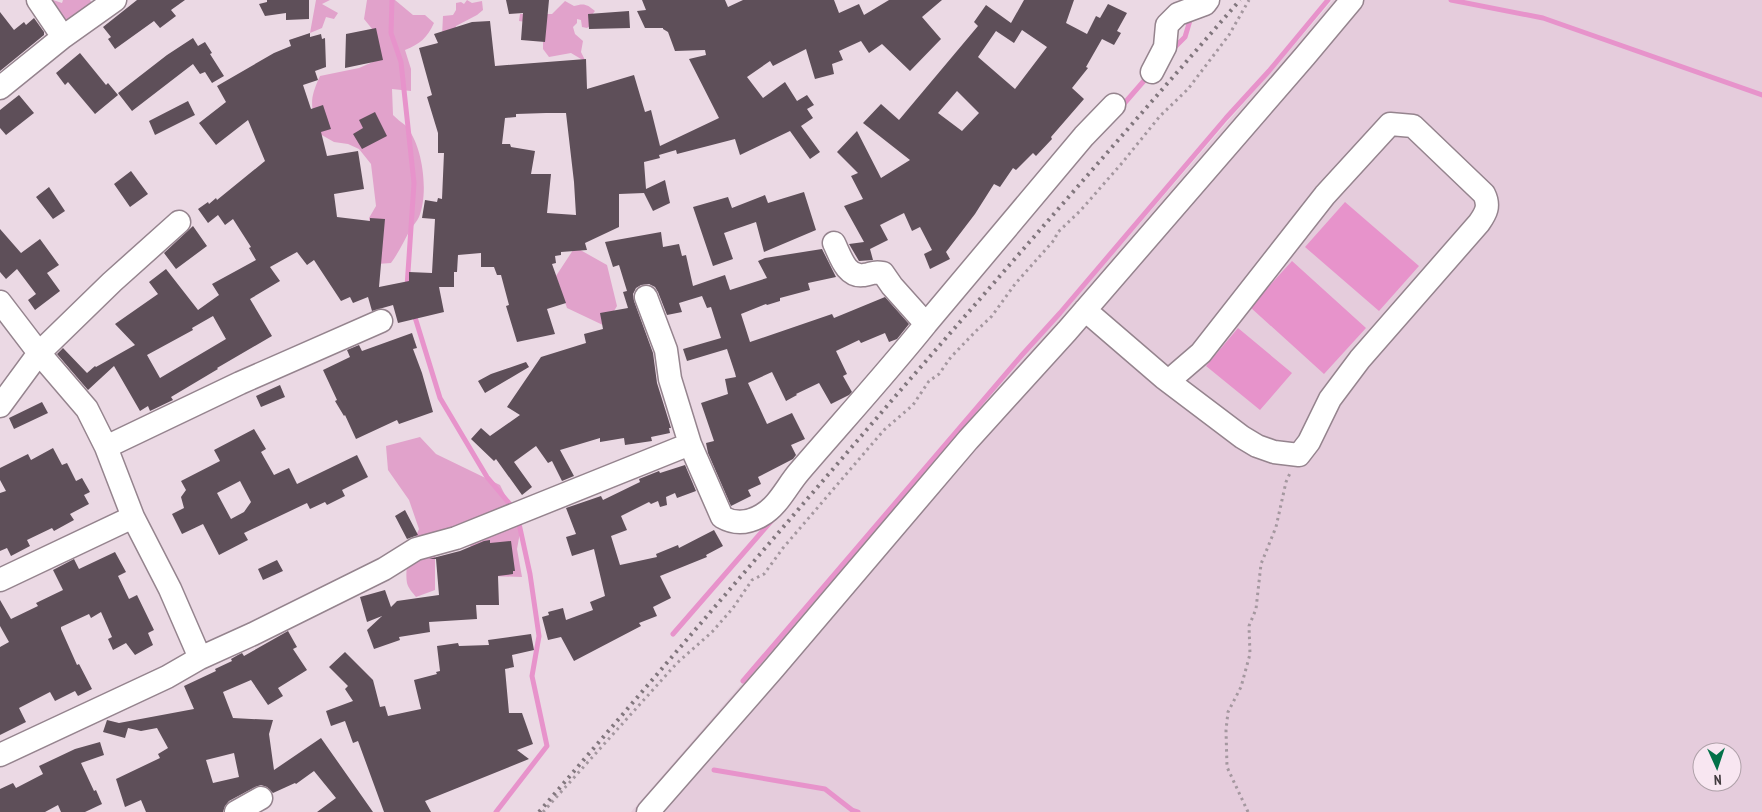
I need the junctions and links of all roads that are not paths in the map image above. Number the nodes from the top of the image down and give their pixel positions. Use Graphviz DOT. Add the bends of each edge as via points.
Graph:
graph roads {
  1 [pos="38,0"];
  2 [pos="115,0"];
  3 [pos="1208,0"];
  4 [pos="1352,0"];
  5 [pos="63,37"];
  6 [pos="1152,72"];
  7 [pos="0,88"];
  8 [pos="1114,105"];
  9 [pos="178,222"];
  10 [pos="834,243"];
  11 [pos="646,297"];
  12 [pos="0,302"];
  13 [pos="1085,310"];
  14 [pos="381,321"];
  15 [pos="926,324"];
  16 [pos="39,354"];
  17 [pos="1164,378"];
  18 [pos="0,406"];
  19 [pos="690,444"];
  20 [pos="106,447"];
  21 [pos="133,517"];
  22 [pos="0,580"];
  23 [pos="200,658"];
  24 [pos="0,756"];
  25 [pos="261,798"];
  26 [pos="236,812"];
  27 [pos="648,812"];
  1 -- 5 [label="street"];
  2 -- 5 [label="street"];
  3 -- 6 [label="street" via="1178,14 1167,25 1165,47"];
  4 -- 13 [label="street"];
  5 -- 7 [label="street"];
  8 -- 15 [label="street" via="1084,136"];
  9 -- 16 [label="street"];
  10 -- 15 [label="street" via="845,268 863,276 874,271 883,273"];
  11 -- 19 [label="street" via="666,350 670,379"];
  12 -- 16 [label="street"];
  13 -- 17 [label="street"];
  13 -- 27 [label="street" via="968,440"];
  14 -- 20 [label="street"];
  15 -- 19 [label="street" via="763,515 745,522 722,518"];
  16 -- 18 [label="street"];
  16 -- 20 [label="street" via="87,409"];
  17 -- 17 [label="street" via="1172,378 1201,353 1325,195 1390,124 1413,126 1484,194 1487,208 1479,224 1360,359 1330,400 1299,455 1257,446"];
  19 -- 23 [label="street" via="456,538 416,549 384,569"];
  20 -- 21 [label="street"];
  21 -- 22 [label="street"];
  21 -- 23 [label="street" via="170,589"];
  23 -- 24 [label="street" via="167,677"];
  25 -- 26 [label="street"];
}
